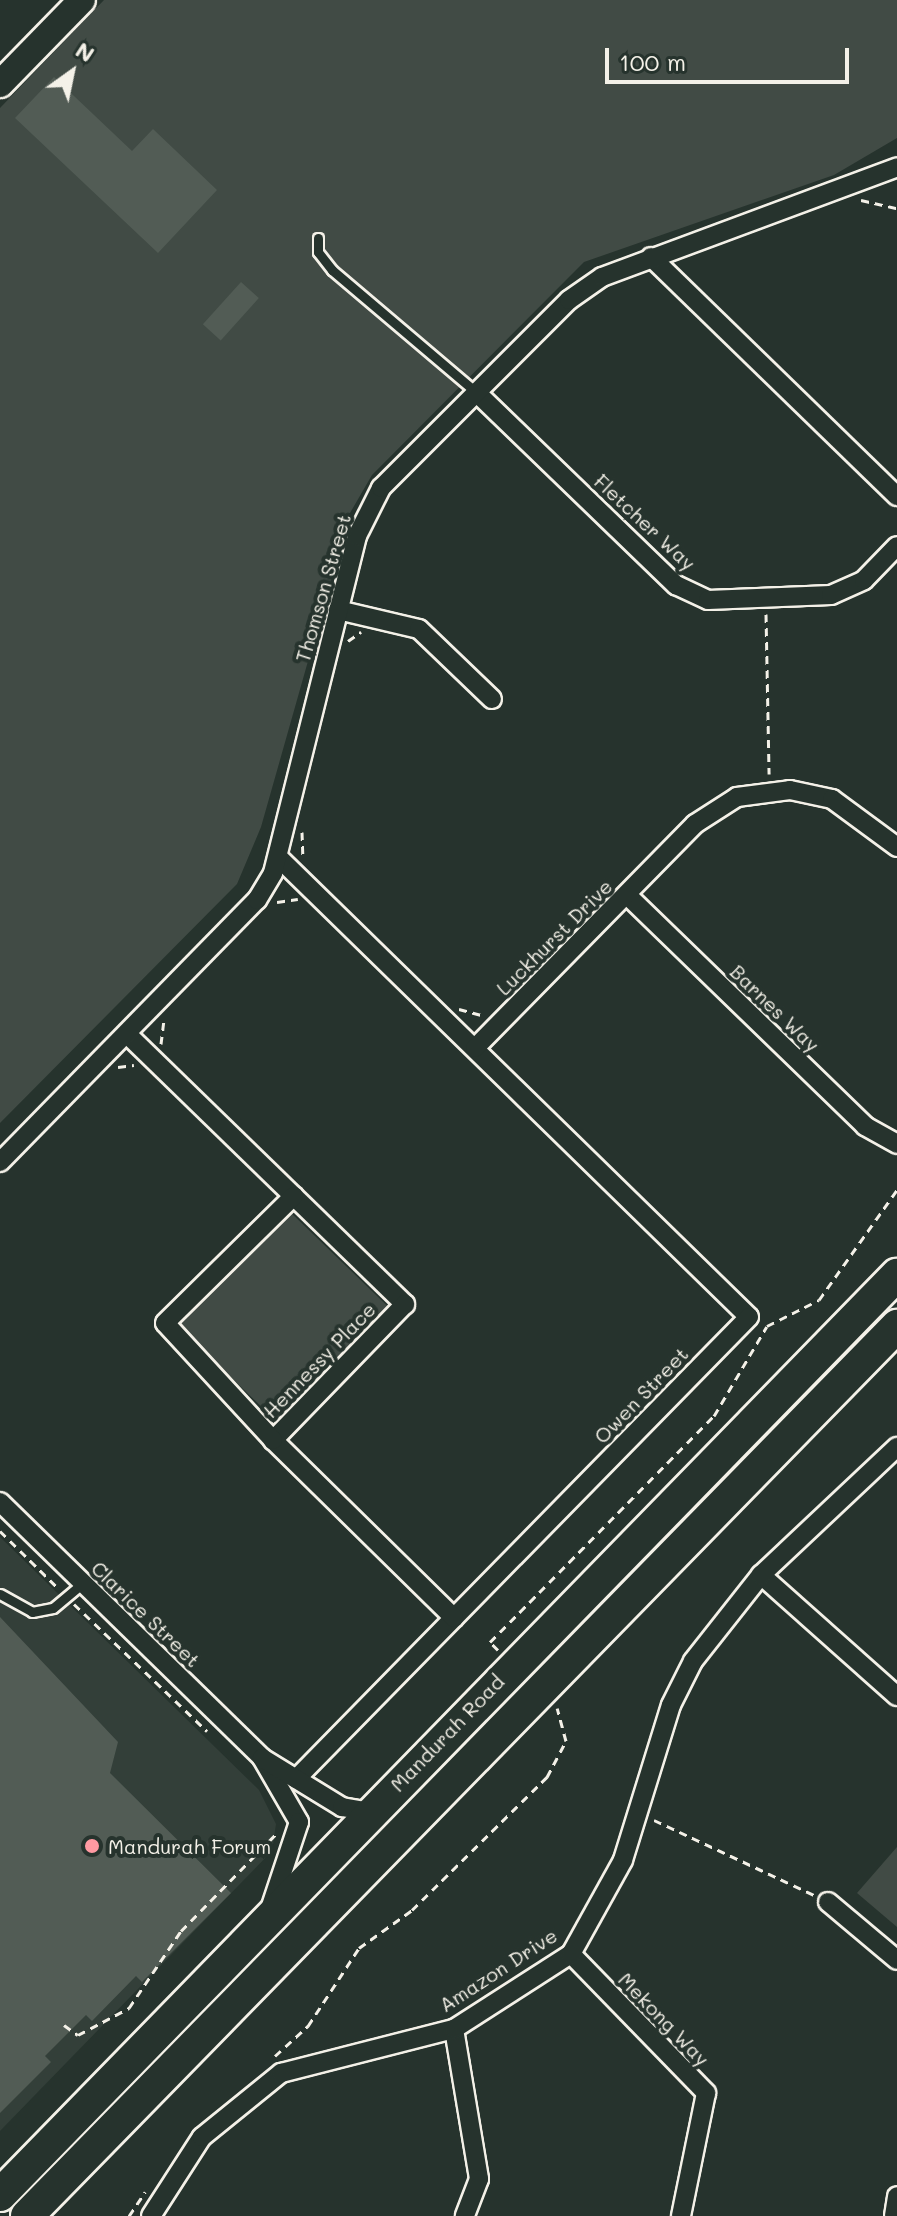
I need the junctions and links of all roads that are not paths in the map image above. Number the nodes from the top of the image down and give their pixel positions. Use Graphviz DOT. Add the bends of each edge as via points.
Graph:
graph roads {
  1 [pos="62,0"];
  2 [pos="82,0"];
  3 [pos="0,64"];
  4 [pos="0,84"];
  5 [pos="895,173"];
  6 [pos="318,238"];
  7 [pos="651,257"];
  8 [pos="477,393"];
  9 [pos="897,496"];
  10 [pos="897,546"];
  11 [pos="338,610"];
  12 [pos="492,699"];
  13 [pos="897,847"];
  14 [pos="278,857"];
  15 [pos="627,895"];
  16 [pos="127,1034"];
  17 [pos="475,1048"];
  18 [pos="897,1144"];
  19 [pos="0,1162"];
  20 [pos="294,1196"];
  21 [pos="897,1275"];
  22 [pos="897,1326"];
  23 [pos="273,1440"];
  24 [pos="897,1447"];
  25 [pos="0,1502"];
  26 [pos="761,1575"];
  27 [pos="83,1583"];
  28 [pos="0,1594"];
  29 [pos="454,1618"];
  30 [pos="897,1696"];
  31 [pos="262,1758"];
  32 [pos="296,1779"];
  33 [pos="370,1812"];
  34 [pos="828,1902"];
  35 [pos="266,1920"];
  36 [pos="571,1954"];
  37 [pos="897,1960"];
  38 [pos="454,2029"];
  39 [pos="0,2195"];
  40 [pos="897,2196"];
  41 [pos="27,2216"];
  42 [pos="151,2216"];
  43 [pos="465,2216"];
  44 [pos="681,2216"];
  45 [pos="894,2216"];
  1 -- 3 [label="street"];
  2 -- 4 [label="street"];
  5 -- 7 [label="street, Thomson Street"];
  6 -- 8 [label="lane" via="318,252 332,270"];
  7 -- 8 [label="street, Thomson Street" via="602,277 569,300"];
  7 -- 9 [label="street"];
  8 -- 10 [label="street, Fletcher Way" via="676,585 708,600 831,595 864,580"];
  8 -- 11 [label="street, Thomson Street" via="381,488 357,536"];
  11 -- 12 [label="street" via="419,629"];
  11 -- 14 [label="street, Thomson Street"];
  13 -- 15 [label="street, Luckhurst Drive" via="832,799 770,790 716,808"];
  14 -- 16 [label="street, Thomson Street" via="257,900"];
  14 -- 17 [label="street"];
  15 -- 17 [label="street, Luckhurst Drive"];
  15 -- 18 [label="street, Barnes Way" via="865,1126"];
  16 -- 19 [label="street, Thomson Street"];
  16 -- 20 [label="street, Hennessy Place"];
  17 -- 29 [label="street, Owen Street" via="749,1317"];
  20 -- 23 [label="street" via="165,1323"];
  20 -- 23 [label="street, Hennessy Place" via="405,1304"];
  21 -- 33 [label="highway, Mandurah Road"];
  22 -- 41 [label="highway, Mandurah Road"];
  23 -- 29 [label="street, Hennessy Place"];
  24 -- 26 [label="street, Amazon Drive"];
  25 -- 27 [label="street, Clarice Street"];
  26 -- 30 [label="street"];
  26 -- 36 [label="street, Amazon Drive" via="682,1683 623,1860"];
  27 -- 28 [label="lane" via="53,1608 32,1612"];
  27 -- 31 [label="street, Clarice Street"];
  29 -- 32 [label="street, Owen Street"];
  31 -- 32 [label="street, Clarice Street"];
  31 -- 35 [label="street, Clarice Street" via="299,1822"];
  32 -- 33 [label="street, Clarice Street" via="342,1807"];
  33 -- 35 [label="highway, Mandurah Road"];
  34 -- 37 [label="street"];
  35 -- 39 [label="highway, Mandurah Road"];
  36 -- 38 [label="street, Amazon Drive"];
  36 -- 44 [label="street, Mekong Way" via="706,2093"];
  38 -- 42 [label="street, Amazon Drive" via="281,2073 202,2137"];
  38 -- 43 [label="street" via="479,2179"];
  40 -- 45 [label="street"];
}
